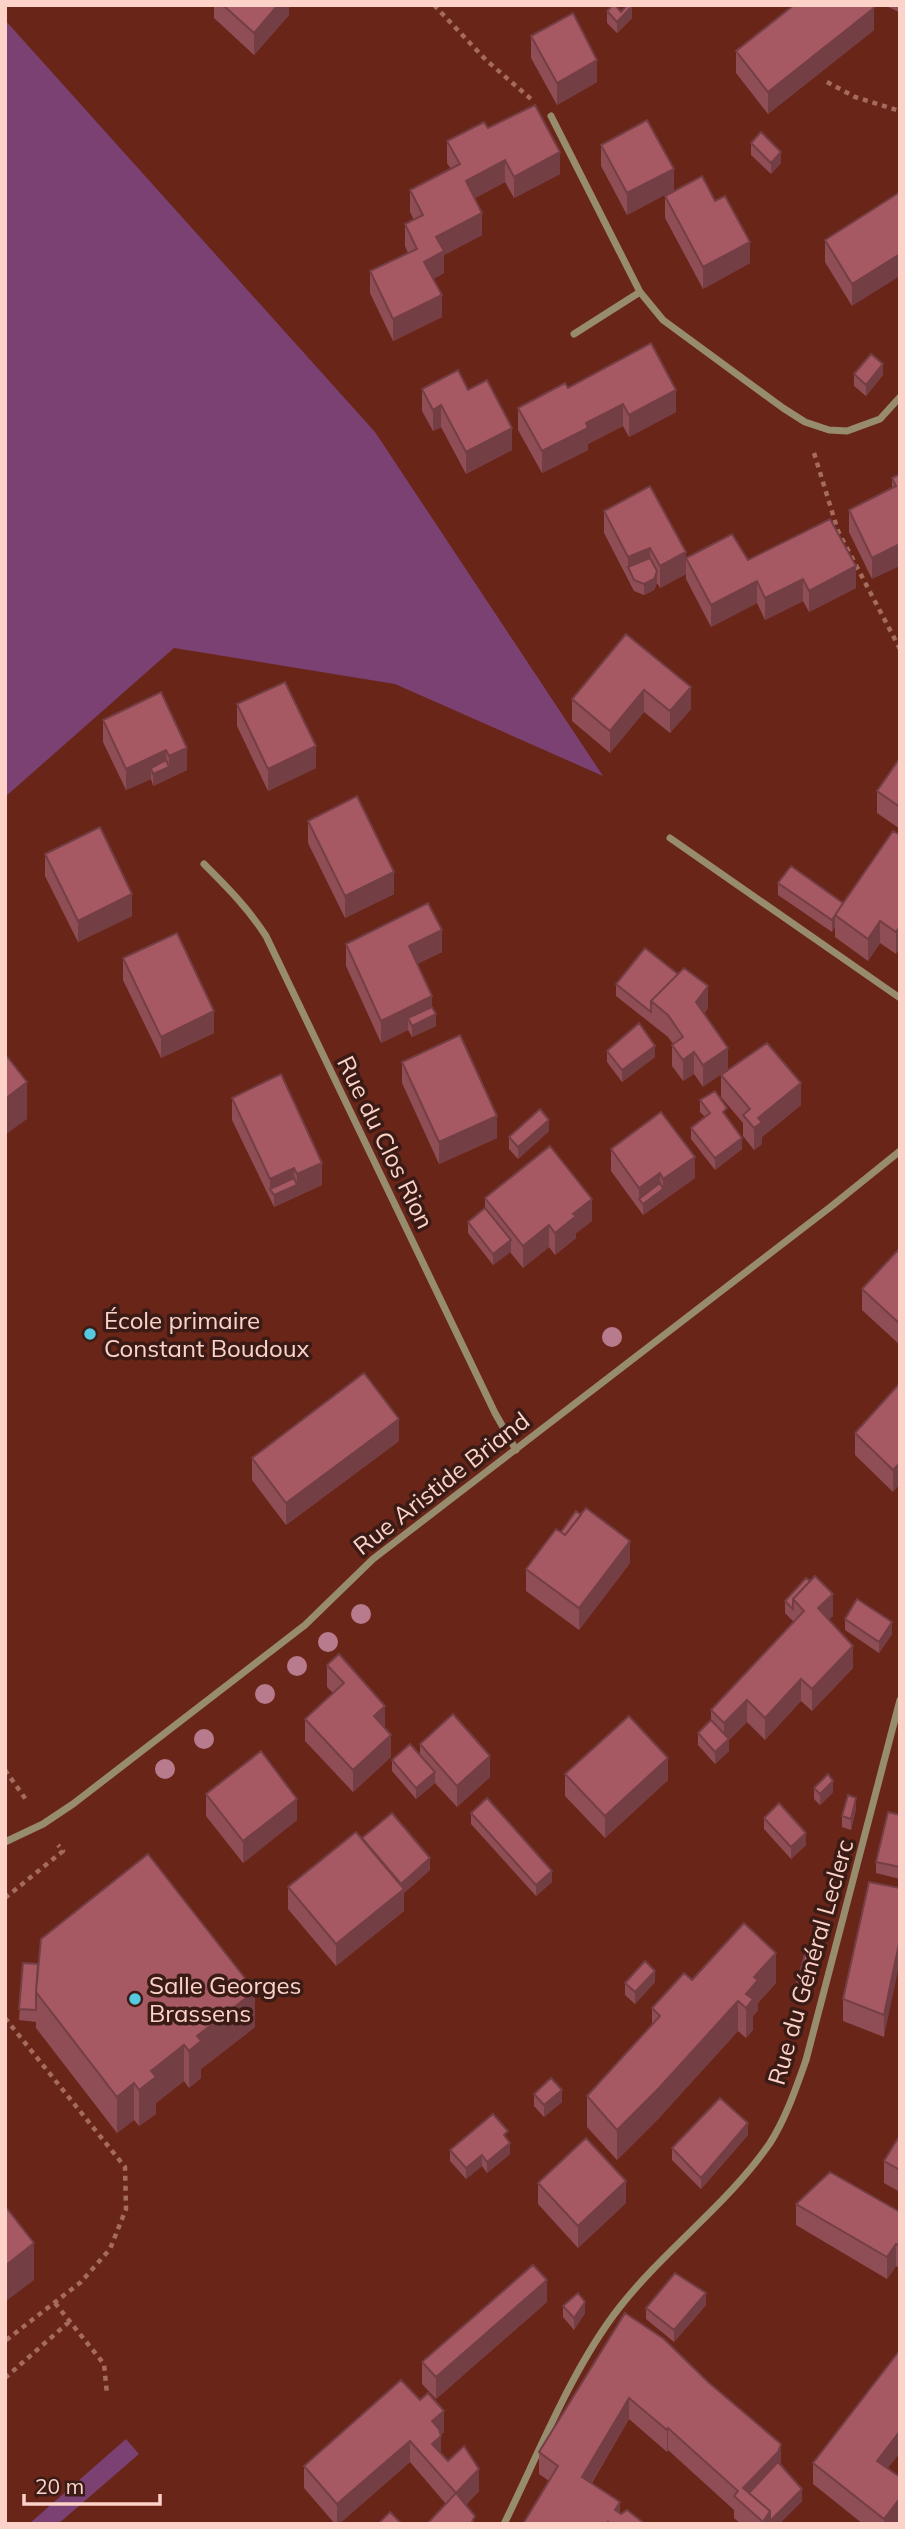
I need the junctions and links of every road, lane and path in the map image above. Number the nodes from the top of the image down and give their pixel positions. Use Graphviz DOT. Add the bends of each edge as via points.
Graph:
graph roads {
  1 [pos="434,5"];
  2 [pos="827,82"];
  3 [pos="900,111"];
  4 [pos="551,116"];
  5 [pos="640,292"];
  6 [pos="574,334"];
  7 [pos="900,397"];
  8 [pos="805,422"];
  9 [pos="900,649"];
  10 [pos="670,838"];
  11 [pos="204,864"];
  12 [pos="900,998"];
  13 [pos="898,1155"];
  14 [pos="516,1450"];
  15 [pos="900,1700"];
  16 [pos="5,1770"];
  17 [pos="43,1824"];
  18 [pos="5,1842"];
  19 [pos="5,1898"];
  20 [pos="5,2018"];
  21 [pos="55,2303"];
  22 [pos="70,2321"];
  23 [pos="5,2341"];
  24 [pos="5,2378"];
  25 [pos="107,2394"];
  26 [pos="504,2524"];
  1 -- 4 [label="path" via="486,60"];
  2 -- 3 [label="path" via="855,97"];
  4 -- 5 [label="street"];
  5 -- 6 [label="street"];
  5 -- 8 [label="street" via="663,320"];
  7 -- 8 [label="street" via="867,426 829,430"];
  8 -- 9 [label="path" via="838,531"];
  10 -- 12 [label="street"];
  11 -- 14 [label="street, Rue du Clos Rion" via="241,901 265,936"];
  13 -- 14 [label="street, Rue Aristide Briand"];
  14 -- 17 [label="street, Rue Aristide Briand" via="373,1559 284,1642"];
  15 -- 26 [label="street, Rue du Général Leclerc" via="810,2047 789,2104 770,2142 739,2181 637,2285 598,2338"];
  16 -- 17 [label="path"];
  17 -- 18 [label="street, Rue Aristide Briand"];
  17 -- 19 [label="path" via="62,1851"];
  20 -- 21 [label="path" via="125,2166 126,2209 110,2249"];
  21 -- 22 [label="path"];
  21 -- 23 [label="path"];
  22 -- 24 [label="path"];
  22 -- 25 [label="path" via="104,2364"];
}
